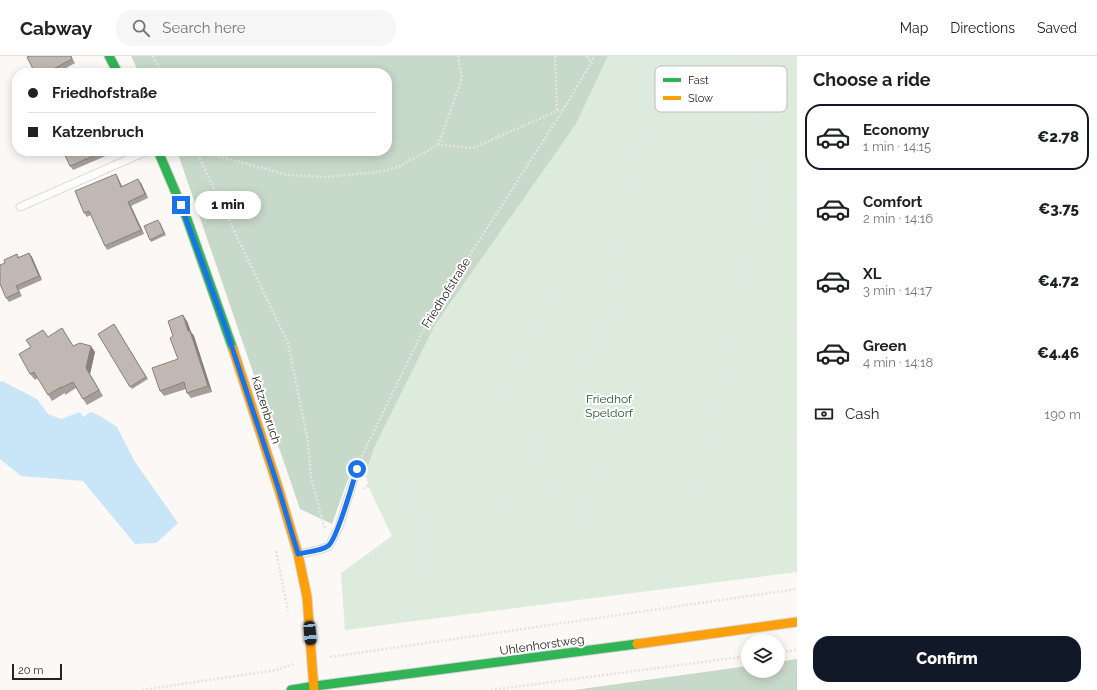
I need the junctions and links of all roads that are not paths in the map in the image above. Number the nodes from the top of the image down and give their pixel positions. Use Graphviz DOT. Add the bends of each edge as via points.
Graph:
graph roads {
  1 [pos="110,56"];
  2 [pos="116,68"];
  3 [pos="136,156"];
  4 [pos="160,156"];
  5 [pos="20,207"];
  6 [pos="357,469"];
  7 [pos="298,554"];
  8 [pos="797,622"];
  9 [pos="314,688"];
  10 [pos="291,690"];
  1 -- 2 [label="street"];
  3 -- 5 [label="lane"];
  4 -- 7 [label="street, Katzenbruch" via="187,219 225,326"];
  6 -- 7 [label="lane" via="339,527 329,546"];
  7 -- 9 [label="street, Katzenbruch" via="306,597"];
  8 -- 9 [label="street, Uhlenhorstweg"];
  9 -- 10 [label="street, Uhlenhorstweg"];
}
